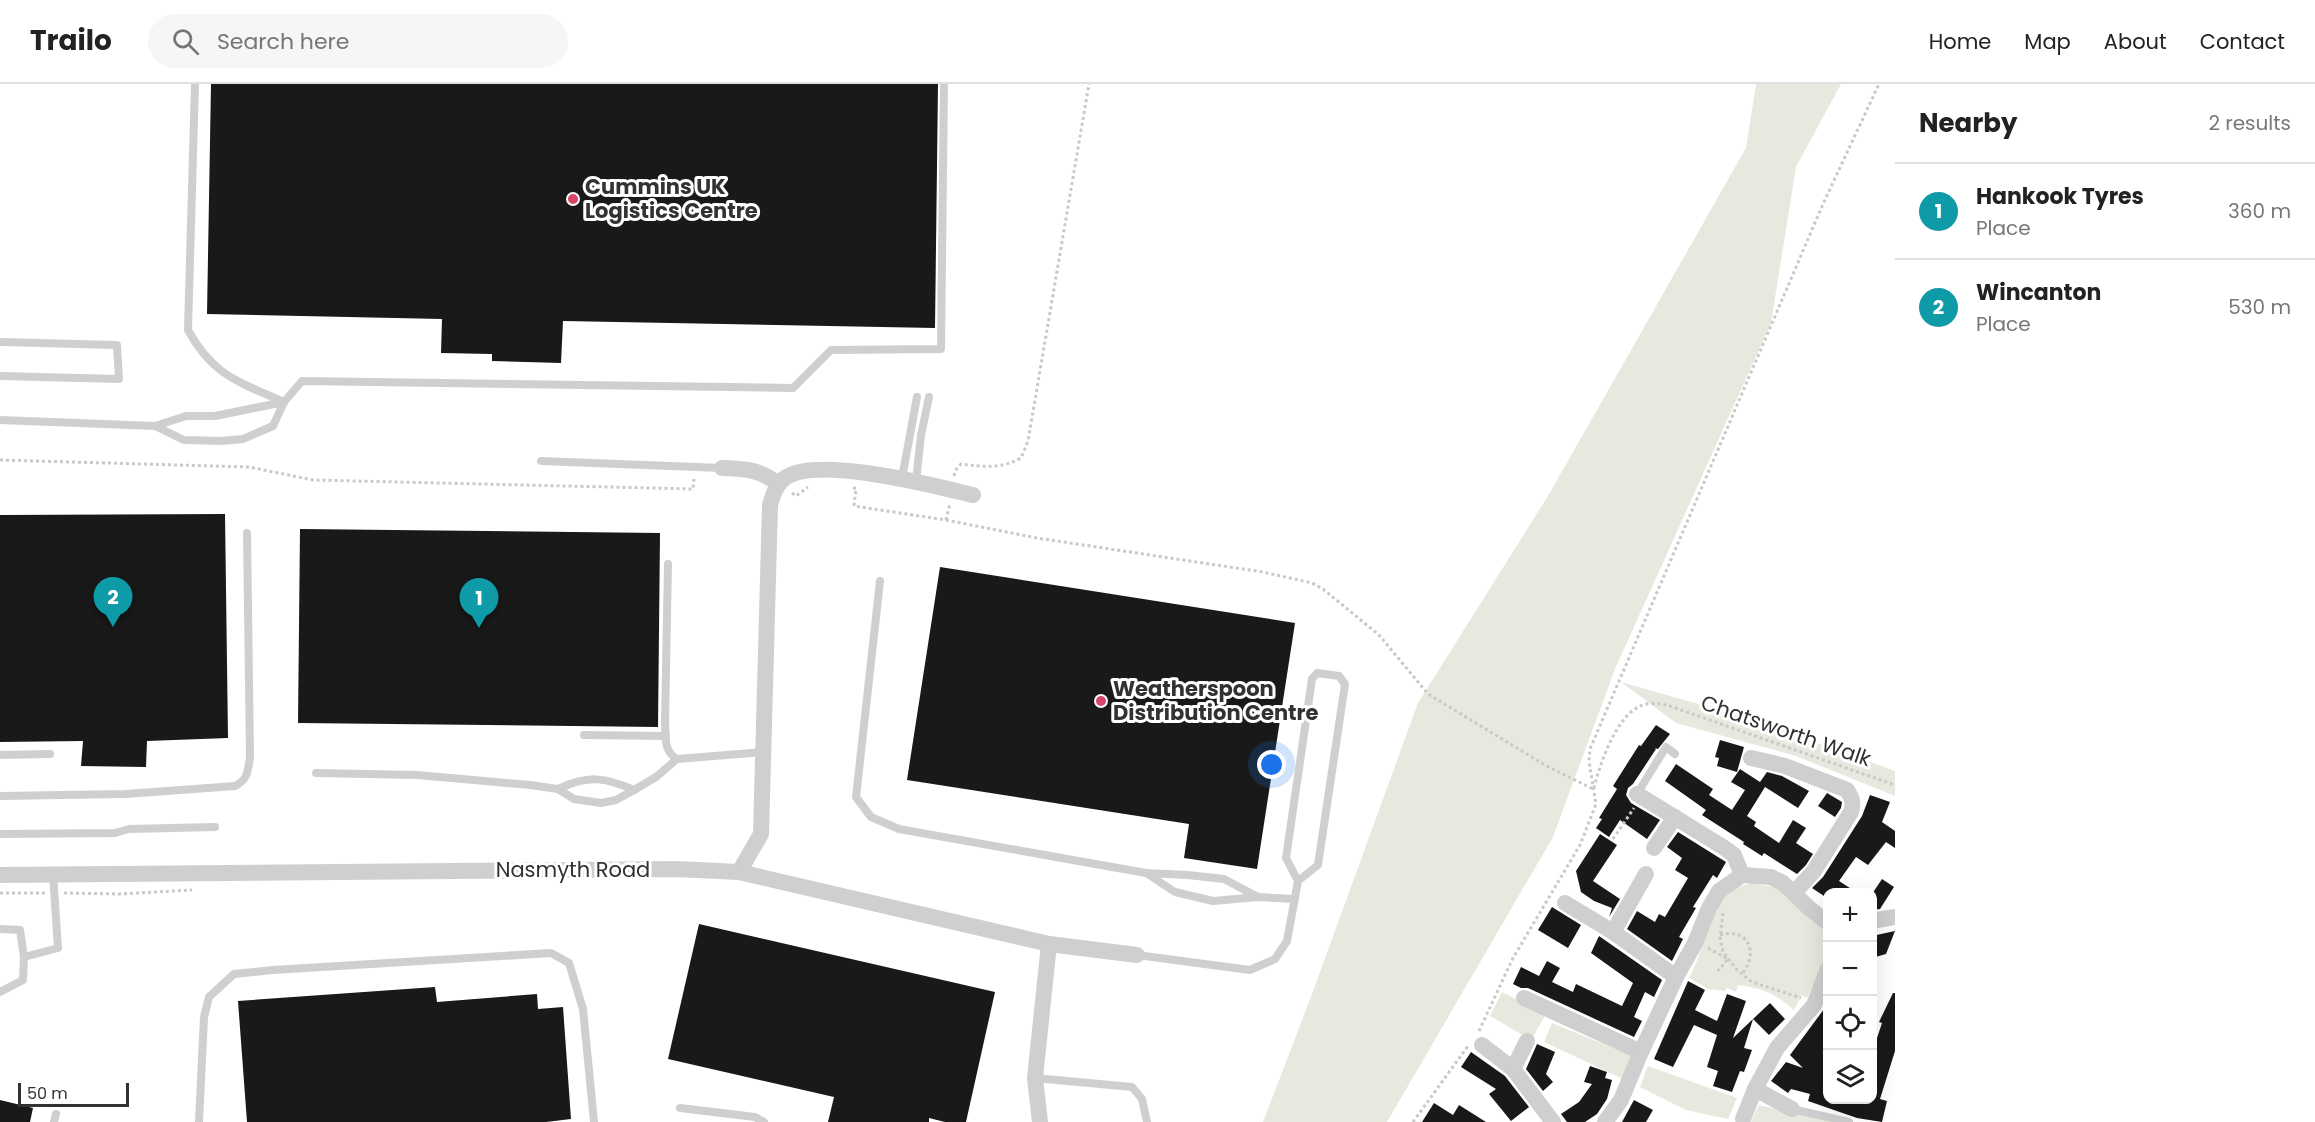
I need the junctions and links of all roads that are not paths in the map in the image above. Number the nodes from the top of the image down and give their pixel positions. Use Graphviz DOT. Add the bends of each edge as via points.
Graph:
graph roads {
  1 [pos="195,84"];
  2 [pos="944,84"];
  3 [pos="0,342"];
  4 [pos="0,376"];
  5 [pos="917,397"];
  6 [pos="929,397"];
  7 [pos="284,402"];
  8 [pos="0,420"];
  9 [pos="155,426"];
  10 [pos="541,461"];
  11 [pos="722,468"];
  12 [pos="909,480"];
  13 [pos="779,484"];
  14 [pos="973,495"];
  15 [pos="247,533"];
  16 [pos="668,564"];
  17 [pos="880,581"];
  18 [pos="584,735"];
  19 [pos="666,736"];
  20 [pos="765,752"];
  21 [pos="0,754"];
  22 [pos="50,754"];
  23 [pos="1676,754"];
  24 [pos="1751,758"];
  25 [pos="677,759"];
  26 [pos="316,773"];
  27 [pos="558,789"];
  28 [pos="634,790"];
  29 [pos="1639,795"];
  30 [pos="0,796"];
  31 [pos="1675,817"];
  32 [pos="215,827"];
  33 [pos="0,834"];
  34 [pos="1654,848"];
  35 [pos="739,872"];
  36 [pos="1146,873"];
  37 [pos="53,874"];
  38 [pos="1646,874"];
  39 [pos="0,875"];
  40 [pos="1742,875"];
  41 [pos="1298,881"];
  42 [pos="1794,893"];
  43 [pos="1258,897"];
  44 [pos="1295,899"];
  45 [pos="1565,903"];
  46 [pos="1895,917"];
  47 [pos="1823,919"];
  48 [pos="1877,920"];
  49 [pos="0,929"];
  50 [pos="1613,932"];
  51 [pos="1049,944"];
  52 [pos="1137,955"];
  53 [pos="24,957"];
  54 [pos="1676,977"];
  55 [pos="1823,979"];
  56 [pos="0,992"];
  57 [pos="1524,998"];
  58 [pos="1527,1041"];
  59 [pos="1475,1042"];
  60 [pos="1641,1052"];
  61 [pos="1514,1069"];
  62 [pos="1035,1078"];
  63 [pos="1755,1089"];
  64 [pos="680,1108"];
  65 [pos="1792,1109"];
  66 [pos="1743,1119"];
  67 [pos="199,1122"];
  68 [pos="594,1122"];
  69 [pos="764,1122"];
  70 [pos="1040,1122"];
  71 [pos="1146,1122"];
  72 [pos="1553,1122"];
  73 [pos="1605,1122"];
  74 [pos="1849,1122"];
  1 -- 7 [label="lane" via="188,330 199,351 216,368"];
  2 -- 7 [label="lane" via="941,349 831,350 793,388 302,381"];
  3 -- 4 [label="lane" via="117,345 119,379"];
  5 -- 12 [label="lane"];
  6 -- 12 [label="lane"];
  7 -- 9 [label="lane" via="214,416 186,416"];
  7 -- 9 [label="lane" via="273,426 243,440 184,440"];
  8 -- 9 [label="lane"];
  10 -- 11 [label="lane"];
  11 -- 13 [label="street" via="751,469"];
  12 -- 13 [label="street" via="819,469 798,472"];
  12 -- 14 [label="street"];
  13 -- 20 [label="street" via="770,506"];
  15 -- 30 [label="lane" via="250,757 243,783 126,794"];
  16 -- 19 [label="lane"];
  17 -- 36 [label="lane" via="856,797 872,817 899,829"];
  18 -- 19 [label="lane"];
  19 -- 25 [label="lane" via="668,750"];
  20 -- 25 [label="lane"];
  20 -- 35 [label="street" via="761,834"];
  21 -- 22 [label="lane"];
  23 -- 29 [label="lane" via="1666,747"];
  24 -- 42 [label="street" via="1785,766 1847,790 1854,805 1814,871"];
  25 -- 28 [label="lane"];
  26 -- 27 [label="lane" via="417,775"];
  27 -- 28 [label="lane" via="578,780 597,780 613,781"];
  27 -- 28 [label="lane" via="574,799 601,802 616,800"];
  29 -- 31 [label="street"];
  31 -- 34 [label="street"];
  31 -- 40 [label="street" via="1734,855"];
  32 -- 33 [label="lane"];
  35 -- 37 [label="street, Nasmyth Road" via="664,869"];
  35 -- 51 [label="street, Nasmyth Road"];
  36 -- 43 [label="lane" via="1224,879"];
  36 -- 43 [label="lane" via="1175,892 1213,901"];
  37 -- 39 [label="street, Nasmyth Road"];
  37 -- 53 [label="lane" via="58,948"];
  38 -- 50 [label="street"];
  40 -- 42 [label="street" via="1771,877"];
  40 -- 54 [label="street" via="1713,899"];
  41 -- 41 [label="lane" via="1286,858 1312,679 1317,673 1339,676 1345,684 1318,865"];
  41 -- 44 [label="lane"];
  42 -- 47 [label="street"];
  43 -- 44 [label="lane"];
  44 -- 52 [label="lane" via="1287,941 1275,959 1250,970"];
  45 -- 50 [label="street"];
  46 -- 48 [label="street"];
  49 -- 53 [label="lane" via="20,930"];
  50 -- 54 [label="street"];
  51 -- 52 [label="street, Nasmyth Road"];
  51 -- 62 [label="street"];
  53 -- 56 [label="lane" via="23,980"];
  54 -- 60 [label="street"];
  55 -- 63 [label="street" via="1814,1005 1777,1048"];
  57 -- 60 [label="street"];
  58 -- 61 [label="street"];
  59 -- 61 [label="street"];
  60 -- 73 [label="street" via="1621,1100"];
  61 -- 72 [label="street"];
  62 -- 70 [label="street"];
  62 -- 71 [label="lane" via="1132,1087 1142,1099"];
  63 -- 65 [label="street"];
  63 -- 66 [label="street"];
  64 -- 69 [label="lane"];
  65 -- 74 [label="lane"];
  67 -- 68 [label="lane" via="204,1017 209,997 234,974 551,953 569,963 583,1009"];
}
